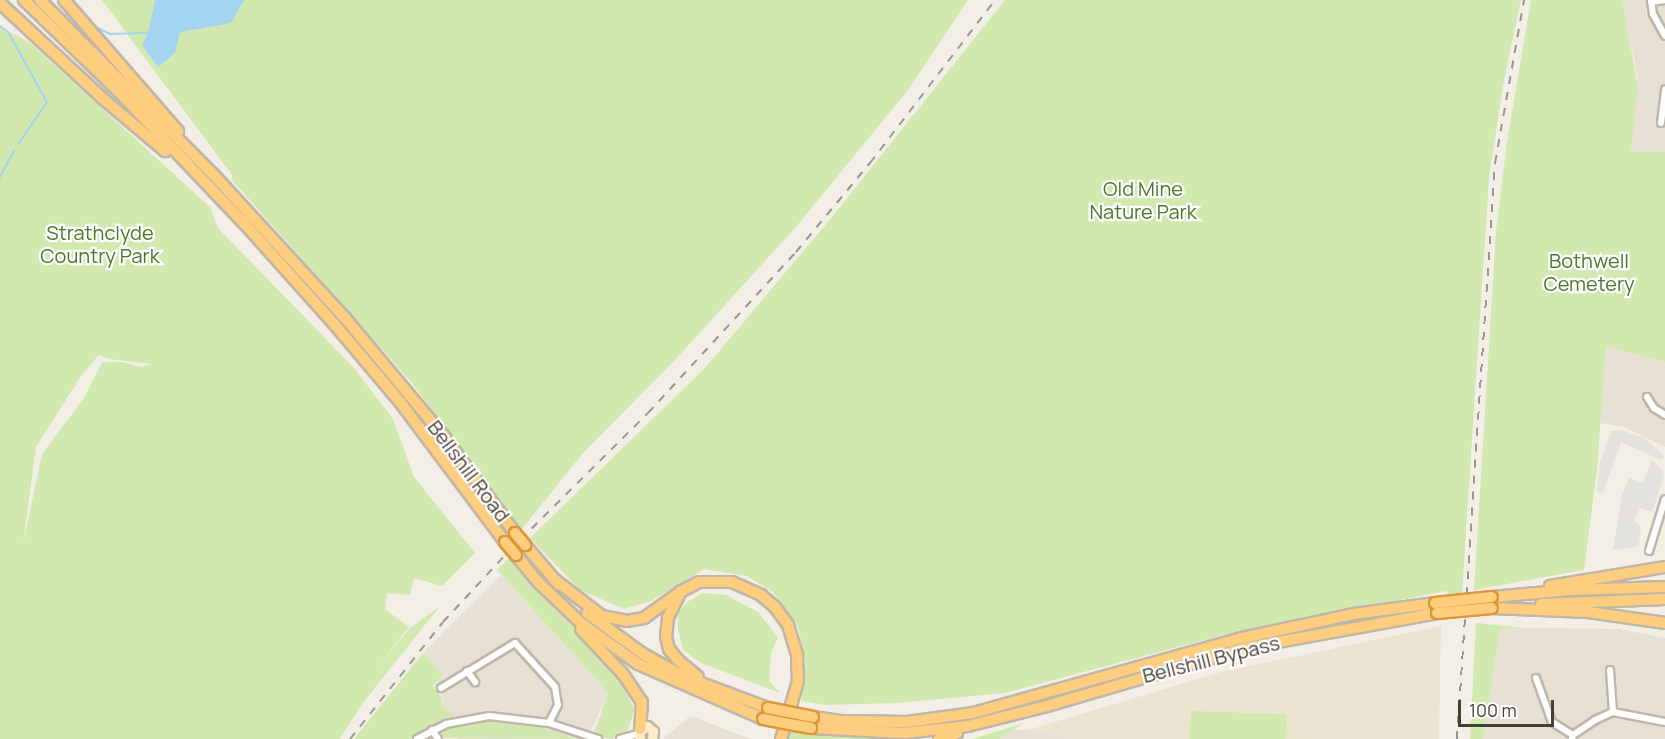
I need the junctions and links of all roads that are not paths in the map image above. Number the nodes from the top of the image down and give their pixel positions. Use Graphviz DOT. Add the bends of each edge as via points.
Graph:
graph roads {
  1 [pos="24,0"];
  2 [pos="40,0"];
  3 [pos="64,0"];
  4 [pos="1665,0"];
  5 [pos="1651,1"];
  6 [pos="0,3"];
  7 [pos="1665,36"];
  8 [pos="1665,89"];
  9 [pos="1664,110"];
  10 [pos="1661,123"];
  11 [pos="213,174"];
  12 [pos="213,192"];
  13 [pos="1647,397"];
  14 [pos="1665,415"];
  15 [pos="1665,499"];
  16 [pos="1649,551"];
  17 [pos="1665,567"];
  18 [pos="555,580"];
  19 [pos="539,583"];
  20 [pos="1665,587"];
  21 [pos="680,592"];
  22 [pos="1494,596"];
  23 [pos="1665,599"];
  24 [pos="1436,608"];
  25 [pos="1492,608"];
  26 [pos="1665,623"];
  27 [pos="1610,670"];
  28 [pos="467,671"];
  29 [pos="1536,678"];
  30 [pos="475,682"];
  31 [pos="441,688"];
  32 [pos="740,699"];
  33 [pos="768,708"];
  34 [pos="1613,712"];
  35 [pos="763,719"];
  36 [pos="1000,719"];
  37 [pos="1665,722"];
  38 [pos="549,723"];
  39 [pos="812,723"];
  40 [pos="432,730"];
  41 [pos="640,734"];
  42 [pos="655,737"];
  43 [pos="1572,737"];
  44 [pos="417,739"];
  45 [pos="438,739"];
  46 [pos="597,739"];
  47 [pos="620,739"];
  48 [pos="781,739"];
  49 [pos="939,739"];
  1 -- 12 [label="highway" via="121,94"];
  2 -- 11 [label="highway"];
  3 -- 11 [label="highway"];
  4 -- 5 [label="street"];
  5 -- 7 [label="street" via="1657,25"];
  6 -- 12 [label="highway" via="101,97"];
  8 -- 9 [label="street"];
  9 -- 10 [label="street"];
  11 -- 18 [label="highway, Bellshill Road, bridge" via="406,388"];
  12 -- 19 [label="highway, Bellshill Road, bridge" via="400,402"];
  13 -- 14 [label="street"];
  15 -- 16 [label="street"];
  17 -- 22 [label="highway"];
  18 -- 21 [label="highway" via="602,616 614,620 644,618"];
  18 -- 32 [label="highway, Bellshill Road" via="586,612 643,654 685,677"];
  19 -- 35 [label="highway, Bellshill Road" via="581,623 638,664"];
  19 -- 41 [label="highway" via="636,692 642,702"];
  20 -- 22 [label="highway, Bellshill Bypass"];
  21 -- 32 [label="highway" via="665,627 669,649 690,672"];
  21 -- 48 [label="highway" via="699,582 732,582 761,595 782,616 794,641 798,681"];
  22 -- 24 [label="highway, Bellshill Bypass, bridge"];
  23 -- 25 [label="highway, Bellshill Bypass"];
  24 -- 25 [label="highway, Bellshill Bypass, bridge"];
  24 -- 36 [label="highway, Bellshill Bypass" via="1245,648"];
  24 -- 39 [label="highway, Bellshill Bypass" via="1354,614 1242,638 973,714 906,722"];
  25 -- 26 [label="highway" via="1588,612"];
  27 -- 34 [label="street"];
  28 -- 30 [label="street"];
  28 -- 31 [label="street"];
  28 -- 38 [label="street" via="515,643 555,687 558,705"];
  29 -- 43 [label="street" via="1552,722"];
  32 -- 33 [label="highway, Bellshill Road"];
  33 -- 39 [label="highway, Bellshill Bypass, bridge"];
  34 -- 37 [label="street"];
  34 -- 43 [label="street"];
  35 -- 39 [label="highway, Bellshill Bypass, bridge"];
  36 -- 39 [label="highway, Bellshill Bypass" via="904,734"];
  36 -- 49 [label="highway"];
  38 -- 40 [label="street" via="489,716"];
  38 -- 46 [label="street"];
  40 -- 44 [label="street"];
  40 -- 45 [label="street"];
  41 -- 42 [label="main road" via="650,727"];
  41 -- 47 [label="street"];
}
